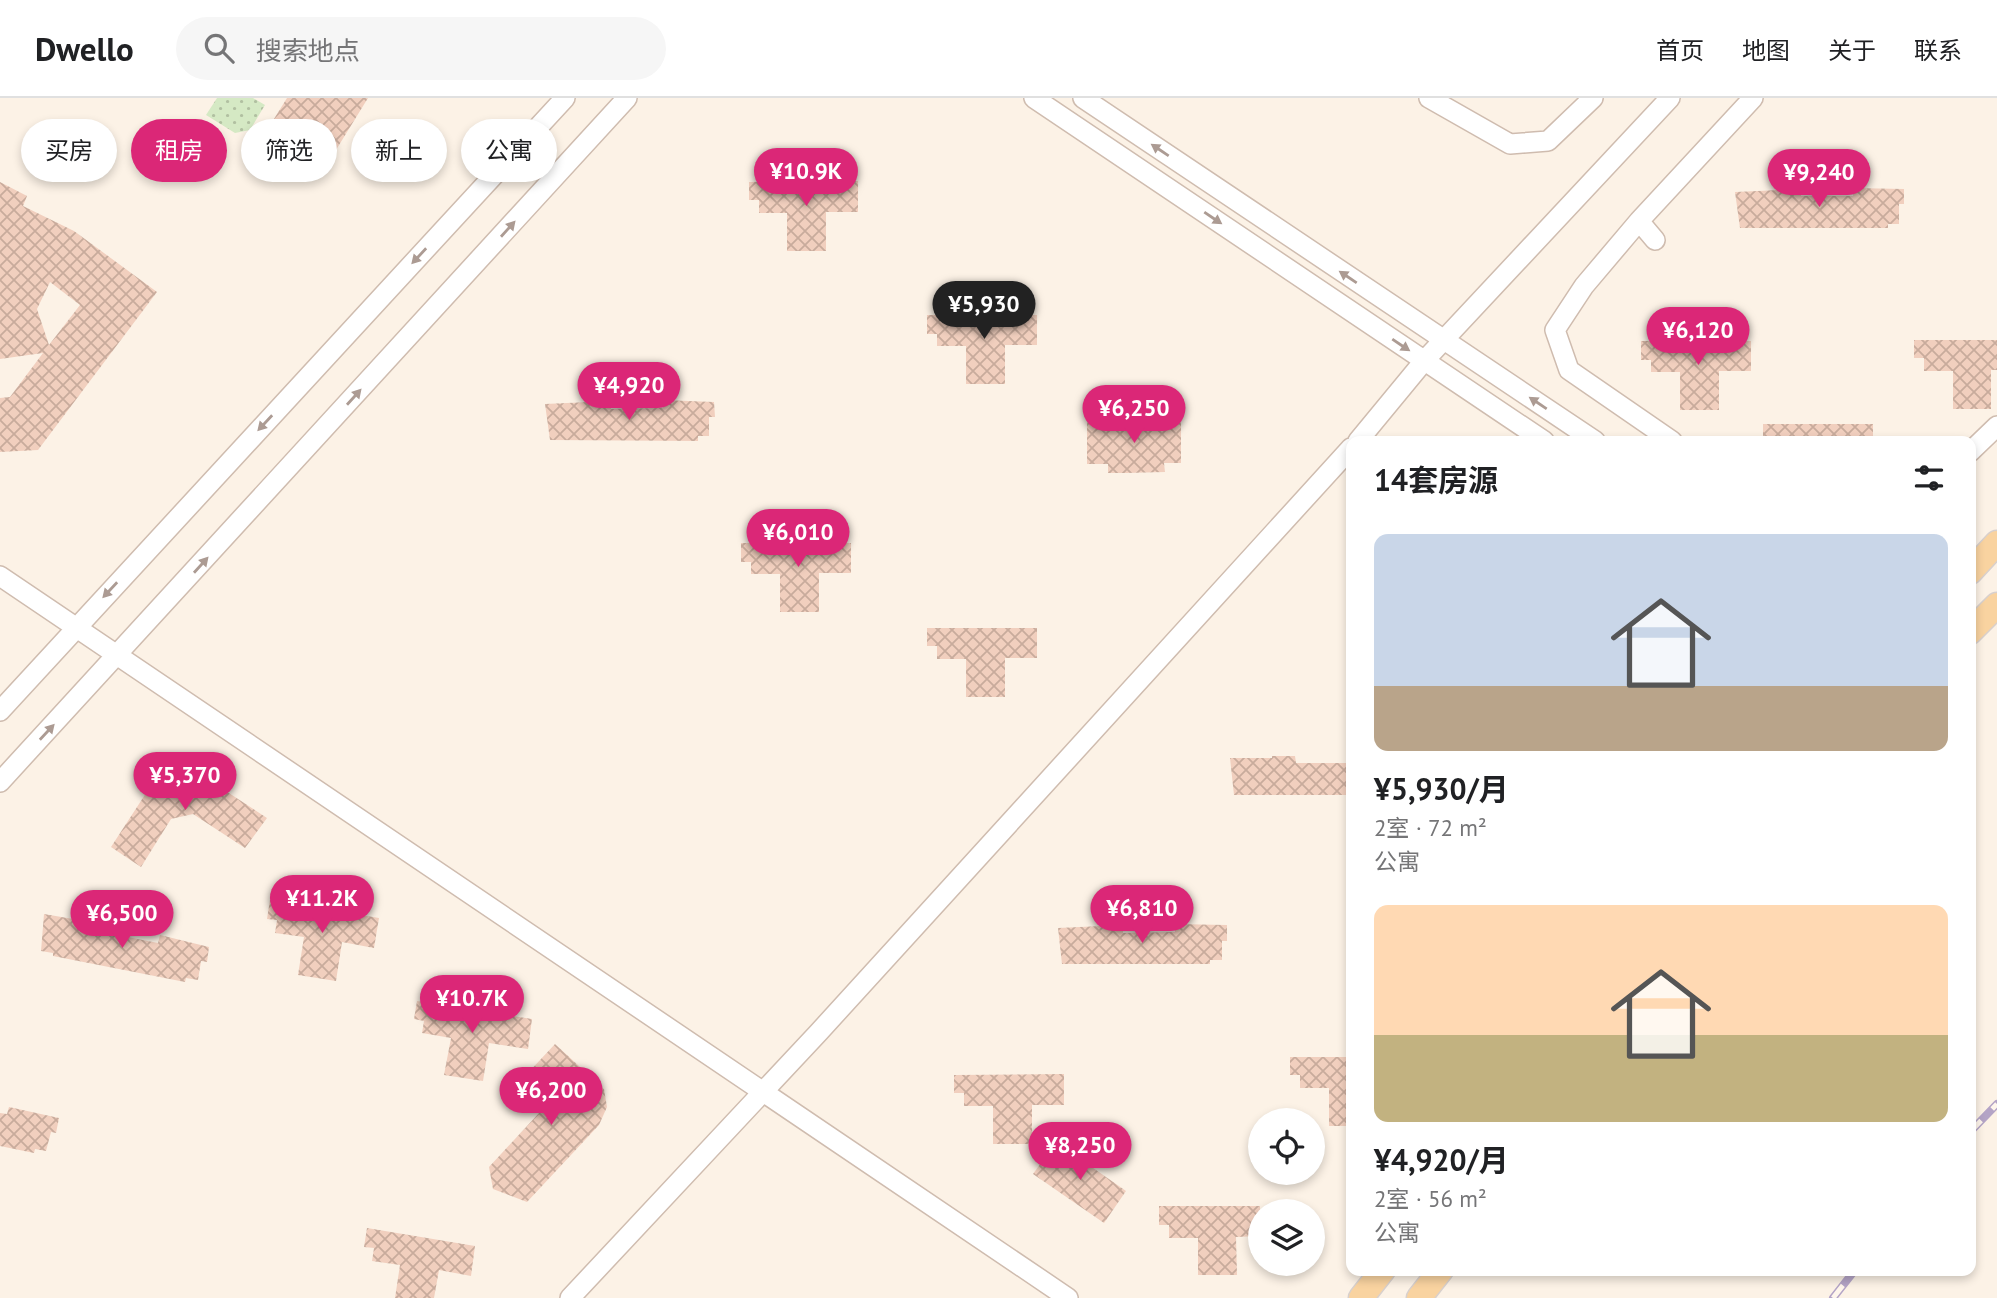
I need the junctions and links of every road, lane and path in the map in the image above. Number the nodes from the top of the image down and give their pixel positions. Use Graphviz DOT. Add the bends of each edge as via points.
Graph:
graph roads {
  1 [pos="565,98"];
  2 [pos="627,98"];
  3 [pos="1034,98"];
  4 [pos="1083,98"];
  5 [pos="1429,98"];
  6 [pos="1593,98"];
  7 [pos="1670,98"];
  8 [pos="1753,98"];
  9 [pos="1639,221"];
  10 [pos="1655,240"];
  11 [pos="1445,342"];
  12 [pos="1424,361"];
  13 [pos="1997,426"];
  14 [pos="1362,436"];
  15 [pos="1536,436"];
  16 [pos="1587,436"];
  17 [pos="1665,436"];
  18 [pos="1976,446"];
  19 [pos="1346,453"];
  20 [pos="1997,543"];
  21 [pos="1976,566"];
  22 [pos="0,576"];
  23 [pos="1997,605"];
  24 [pos="1976,626"];
  25 [pos="76,628"];
  26 [pos="117,656"];
  27 [pos="0,711"];
  28 [pos="0,782"];
  29 [pos="762,1092"];
  30 [pos="1378,1276"];
  31 [pos="1436,1276"];
  32 [pos="570,1298"];
  33 [pos="1068,1298"];
  34 [pos="1361,1298"];
  35 [pos="1419,1298"];
  1 -- 25 [label="street, one-way"];
  26 -- 2 [label="street, one-way"];
  3 -- 12 [label="street, one-way"];
  11 -- 4 [label="street, one-way"];
  5 -- 6 [label="street" via="1510,144 1548,141"];
  7 -- 11 [label="street"];
  8 -- 9 [label="street"];
  9 -- 10 [label="street"];
  9 -- 17 [label="street" via="1584,286 1555,330 1569,370"];
  11 -- 12 [label="street"];
  16 -- 11 [label="street, one-way"];
  12 -- 14 [label="street"];
  12 -- 15 [label="street"];
  13 -- 18 [label="street"];
  19 -- 29 [label="street"];
  20 -- 21 [label="main road"];
  22 -- 25 [label="street"];
  23 -- 24 [label="main road"];
  25 -- 26 [label="street"];
  25 -- 27 [label="street"];
  28 -- 26 [label="street, one-way"];
  26 -- 29 [label="street"];
  29 -- 32 [label="street"];
  29 -- 33 [label="street"];
  30 -- 34 [label="main road"];
  31 -- 35 [label="main road"];
}
